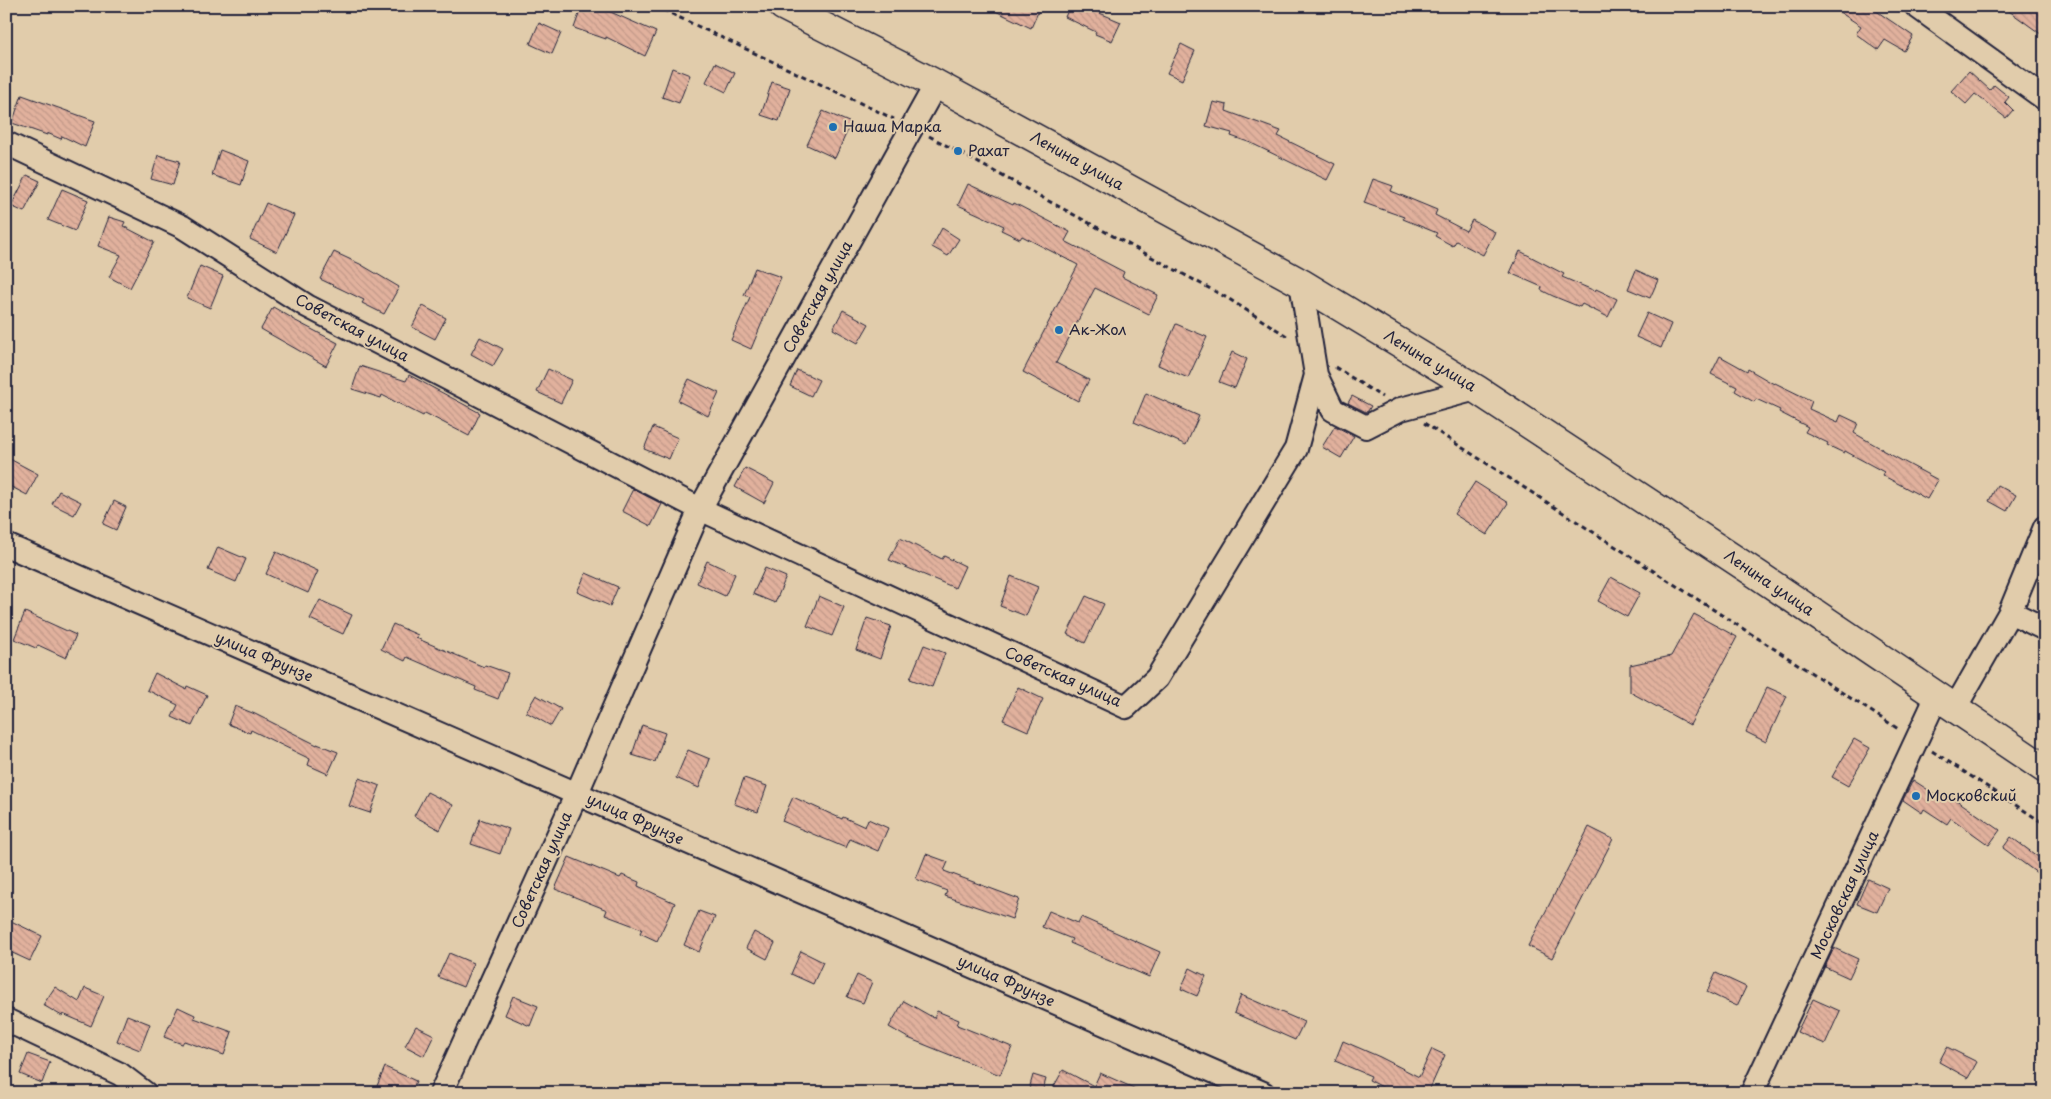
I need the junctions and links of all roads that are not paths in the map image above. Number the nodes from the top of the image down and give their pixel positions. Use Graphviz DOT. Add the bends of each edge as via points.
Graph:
graph roads {
  1 [pos="783,6"];
  2 [pos="1916,6"];
  3 [pos="936,84"];
  4 [pos="2045,99"];
  5 [pos="6,143"];
  6 [pos="1301,283"];
  7 [pos="1316,375"];
  8 [pos="1476,389"];
  9 [pos="700,509"];
  10 [pos="2045,527"];
  11 [pos="6,545"];
  12 [pos="2010,612"];
  13 [pos="2045,629"];
  14 [pos="1946,702"];
  15 [pos="2042,765"];
  16 [pos="577,793"];
  17 [pos="6,1020"];
  18 [pos="145,1093"];
  19 [pos="441,1093"];
  20 [pos="1264,1093"];
  21 [pos="1752,1093"];
  1 -- 3 [label="main road, Ленина улица"];
  2 -- 4 [label="street"];
  3 -- 6 [label="main road, Ленина улица"];
  3 -- 9 [label="street, Советская улица"];
  5 -- 9 [label="street, Советская улица" via="183,227 307,306"];
  6 -- 7 [label="street, Советская улица"];
  6 -- 8 [label="main road, Ленина улица"];
  7 -- 8 [label="street" via="1334,410 1366,427 1401,409"];
  7 -- 9 [label="street, Советская улица" via="1296,449 1157,678 1126,707"];
  8 -- 14 [label="main road, Ленина улица"];
  9 -- 16 [label="street, Советская улица"];
  10 -- 12 [label="street, Московская улица"];
  11 -- 16 [label="street, улица Фрунзе"];
  12 -- 13 [label="street"];
  12 -- 14 [label="street, Московская улица"];
  14 -- 15 [label="main road, Ленина улица"];
  14 -- 21 [label="street, Московская улица" via="1916,741"];
  16 -- 19 [label="street, Советская улица"];
  16 -- 20 [label="street, улица Фрунзе"];
  17 -- 18 [label="street" via="120,1074"];
}
